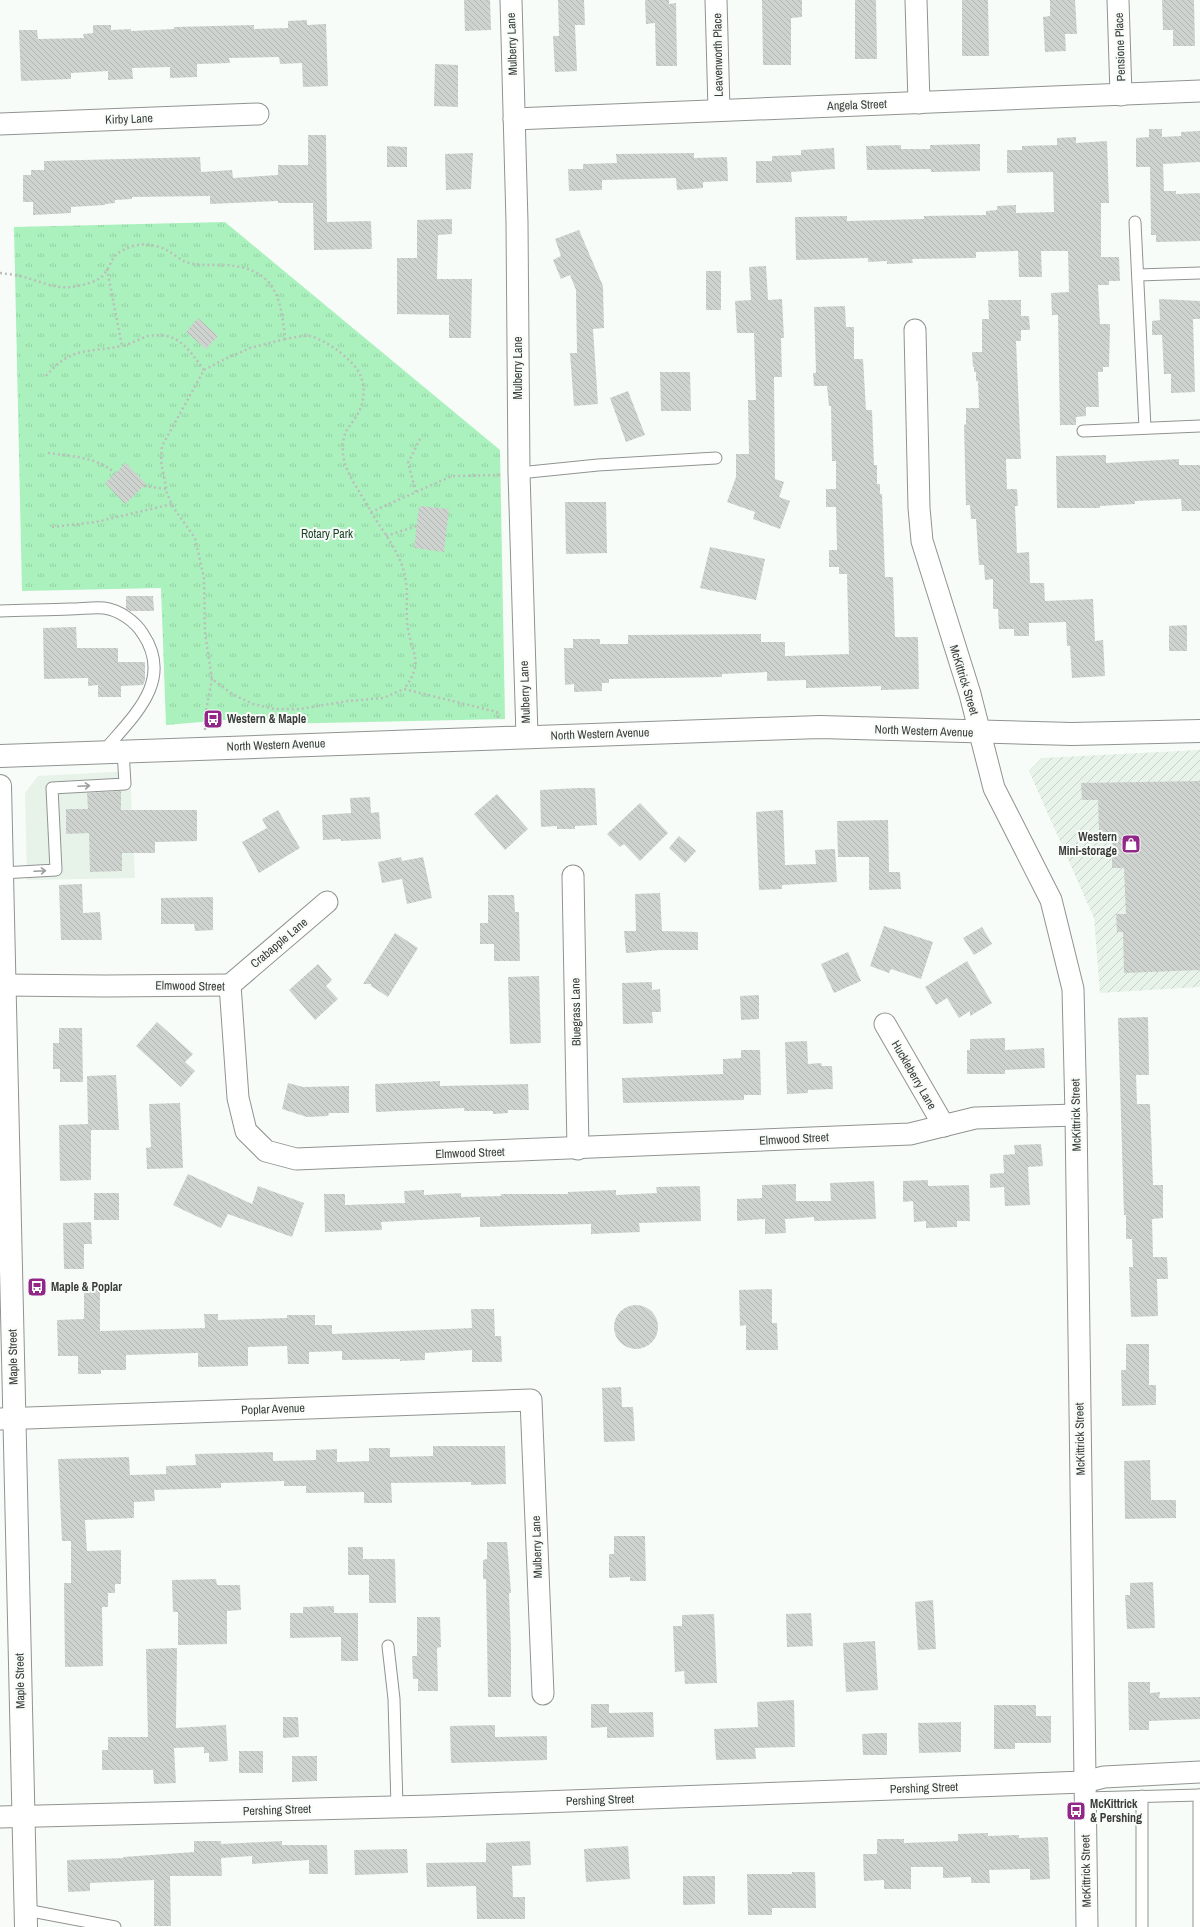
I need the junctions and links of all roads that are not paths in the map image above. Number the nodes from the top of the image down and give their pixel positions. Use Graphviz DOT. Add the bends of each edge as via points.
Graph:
graph roads {
  1 [pos="511,0"];
  2 [pos="716,0"];
  3 [pos="916,0"];
  4 [pos="1118,0"];
  5 [pos="1200,91"];
  6 [pos="1121,95"];
  7 [pos="919,103"];
  8 [pos="719,110"];
  9 [pos="258,114"];
  10 [pos="514,119"];
  11 [pos="0,124"];
  12 [pos="1135,222"];
  13 [pos="1200,273"];
  14 [pos="1138,276"];
  15 [pos="915,330"];
  16 [pos="1200,426"];
  17 [pos="1145,428"];
  18 [pos="1083,431"];
  19 [pos="716,458"];
  20 [pos="519,473"];
  21 [pos="0,611"];
  22 [pos="1200,731"];
  23 [pos="980,732"];
  24 [pos="527,736"];
  25 [pos="113,752"];
  26 [pos="0,756"];
  27 [pos="0,786"];
  28 [pos="2,873"];
  29 [pos="574,876"];
  30 [pos="327,902"];
  31 [pos="3,985"];
  32 [pos="230,985"];
  33 [pos="885,1024"];
  34 [pos="1076,1115"];
  35 [pos="944,1126"];
  36 [pos="578,1149"];
  37 [pos="531,1400"];
  38 [pos="7,1419"];
  39 [pos="388,1646"];
  40 [pos="543,1694"];
  41 [pos="1200,1772"];
  42 [pos="1085,1790"];
  43 [pos="1200,1795"];
  44 [pos="1142,1796"];
  45 [pos="397,1807"];
  46 [pos="0,1817"];
  47 [pos="22,1817"];
  48 [pos="26,1919"];
  49 [pos="115,1927"];
  50 [pos="1087,1927"];
  51 [pos="1142,1927"];
  52 [pos="1199,1927"];
  1 -- 10 [label="street, Mulberry Lane"];
  2 -- 8 [label="street, Leavenworth Place"];
  3 -- 7 [label="street"];
  4 -- 6 [label="street, Pensione Place"];
  5 -- 6 [label="street, Angela Street"];
  6 -- 7 [label="street, Angela Street"];
  7 -- 8 [label="street, Angela Street"];
  8 -- 10 [label="street, Angela Street"];
  9 -- 11 [label="street, Kirby Lane"];
  10 -- 20 [label="street, Mulberry Lane"];
  12 -- 14 [label="lane"];
  13 -- 14 [label="lane"];
  14 -- 17 [label="lane"];
  15 -- 23 [label="street, McKittrick Street" via="918,508 922,541"];
  16 -- 17 [label="lane"];
  17 -- 18 [label="lane"];
  19 -- 20 [label="lane"];
  20 -- 24 [label="street, Mulberry Lane"];
  21 -- 25 [label="lane" via="103,608 124,616 140,630 151,650 154,662 152,686"];
  22 -- 23 [label="main road, North Western Avenue" via="1072,734"];
  23 -- 24 [label="main road, North Western Avenue" via="820,727"];
  23 -- 34 [label="street, McKittrick Street" via="994,788 1051,900 1072,989"];
  24 -- 25 [label="main road, North Western Avenue"];
  25 -- 26 [label="main road, North Western Avenue"];
  28 -- 25 [label="lane, one-way" via="56,870 52,788 125,784"];
  27 -- 28 [label="main road, Maple Street"];
  28 -- 31 [label="main road, Maple Street"];
  29 -- 36 [label="street, Bluegrass Lane"];
  30 -- 32 [label="street, Crabapple Lane"];
  31 -- 32 [label="street, Elmwood Street"];
  31 -- 38 [label="main road, Maple Street"];
  32 -- 36 [label="street, Elmwood Street" via="238,1098 246,1131 266,1151 296,1159"];
  33 -- 35 [label="street, Huckleberry Lane"];
  34 -- 35 [label="street, Elmwood Street" via="975,1118"];
  34 -- 42 [label="street, McKittrick Street"];
  35 -- 36 [label="street, Elmwood Street" via="910,1134"];
  37 -- 38 [label="street, Poplar Avenue"];
  37 -- 40 [label="street, Mulberry Lane"];
  38 -- 47 [label="main road, Maple Street"];
  39 -- 45 [label="lane" via="394,1699"];
  41 -- 42 [label="street, Pershing Street" via="1104,1777"];
  42 -- 44 [label="lane"];
  42 -- 45 [label="street, Pershing Street"];
  42 -- 50 [label="street, McKittrick Street"];
  43 -- 44 [label="lane"];
  43 -- 52 [label="lane"];
  44 -- 51 [label="lane"];
  45 -- 47 [label="street, Pershing Street"];
  46 -- 47 [label="street, Pershing Street"];
  47 -- 48 [label="main road, Maple Street"];
  48 -- 49 [label="lane"];
}
